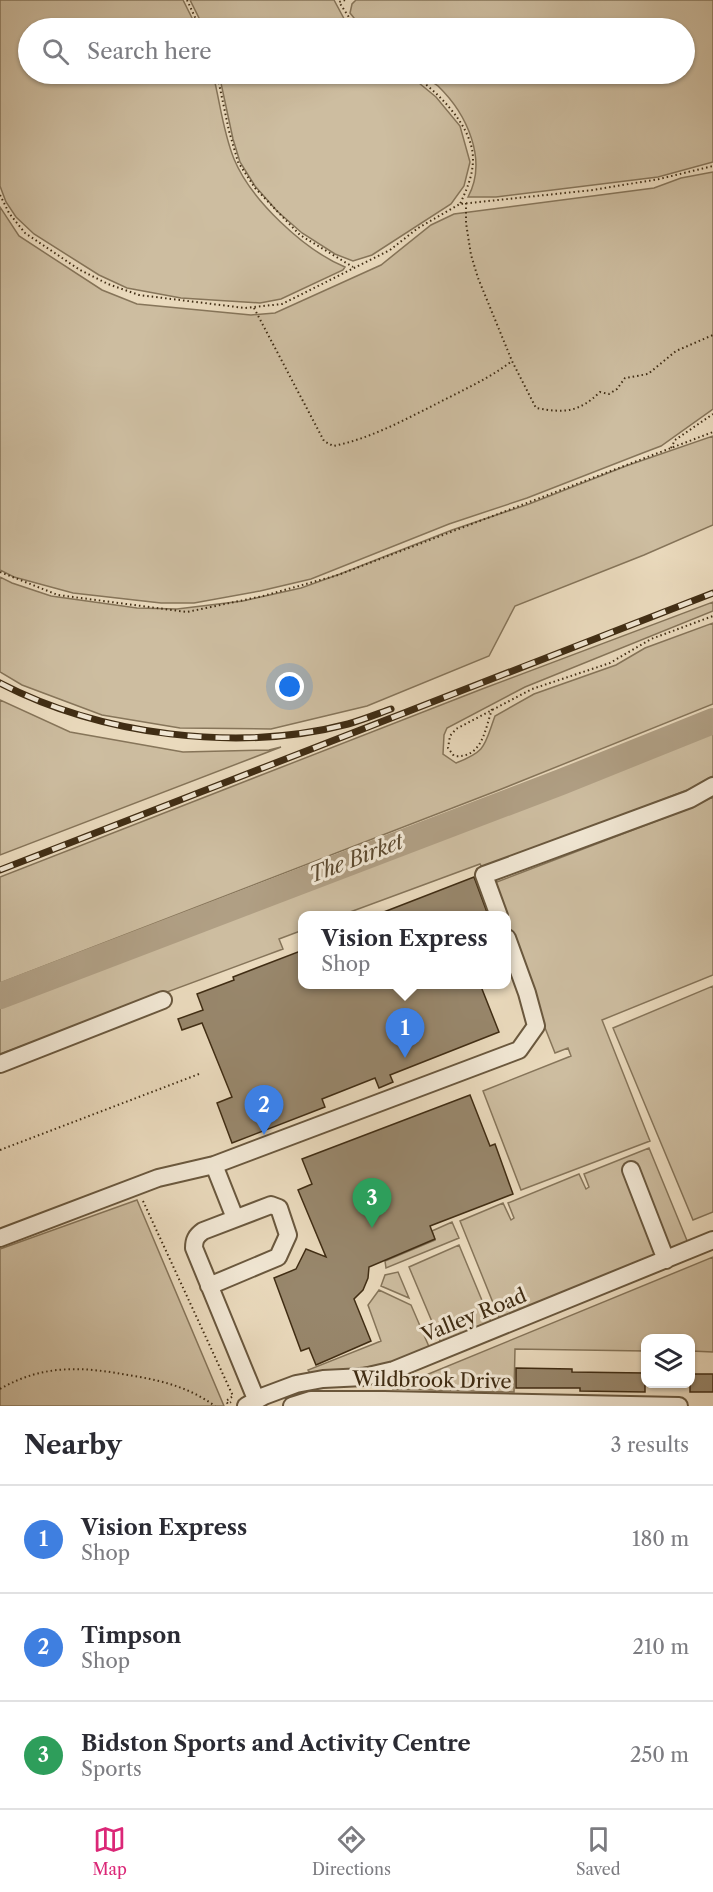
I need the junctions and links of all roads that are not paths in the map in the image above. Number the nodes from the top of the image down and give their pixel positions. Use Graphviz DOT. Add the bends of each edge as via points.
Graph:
graph roads {
  1 [pos="713,786"];
  2 [pos="498,911"];
  3 [pos="511,949"];
  4 [pos="163,1000"];
  5 [pos="0,1064"];
  6 [pos="214,1165"];
  7 [pos="631,1170"];
  8 [pos="235,1218"];
  9 [pos="0,1238"];
  10 [pos="713,1240"];
  11 [pos="666,1260"];
  12 [pos="209,1286"];
  13 [pos="244,1402"];
  14 [pos="292,1406"];
  15 [pos="679,1406"];
  1 -- 2 [label="street" via="690,799 484,875"];
  3 -- 6 [label="street" via="536,1026 519,1050"];
  4 -- 5 [label="street"];
  6 -- 8 [label="street"];
  6 -- 9 [label="street" via="158,1178"];
  7 -- 11 [label="street"];
  8 -- 12 [label="street" via="203,1231 194,1241"];
  8 -- 12 [label="street" via="271,1205 279,1208 288,1235 286,1244 274,1259"];
  10 -- 11 [label="street, Valley Road"];
  11 -- 13 [label="street, Valley Road" via="394,1370 296,1384"];
  12 -- 13 [label="street"];
  14 -- 15 [label="street, Wildbrook Drive" via="311,1400"];
}
